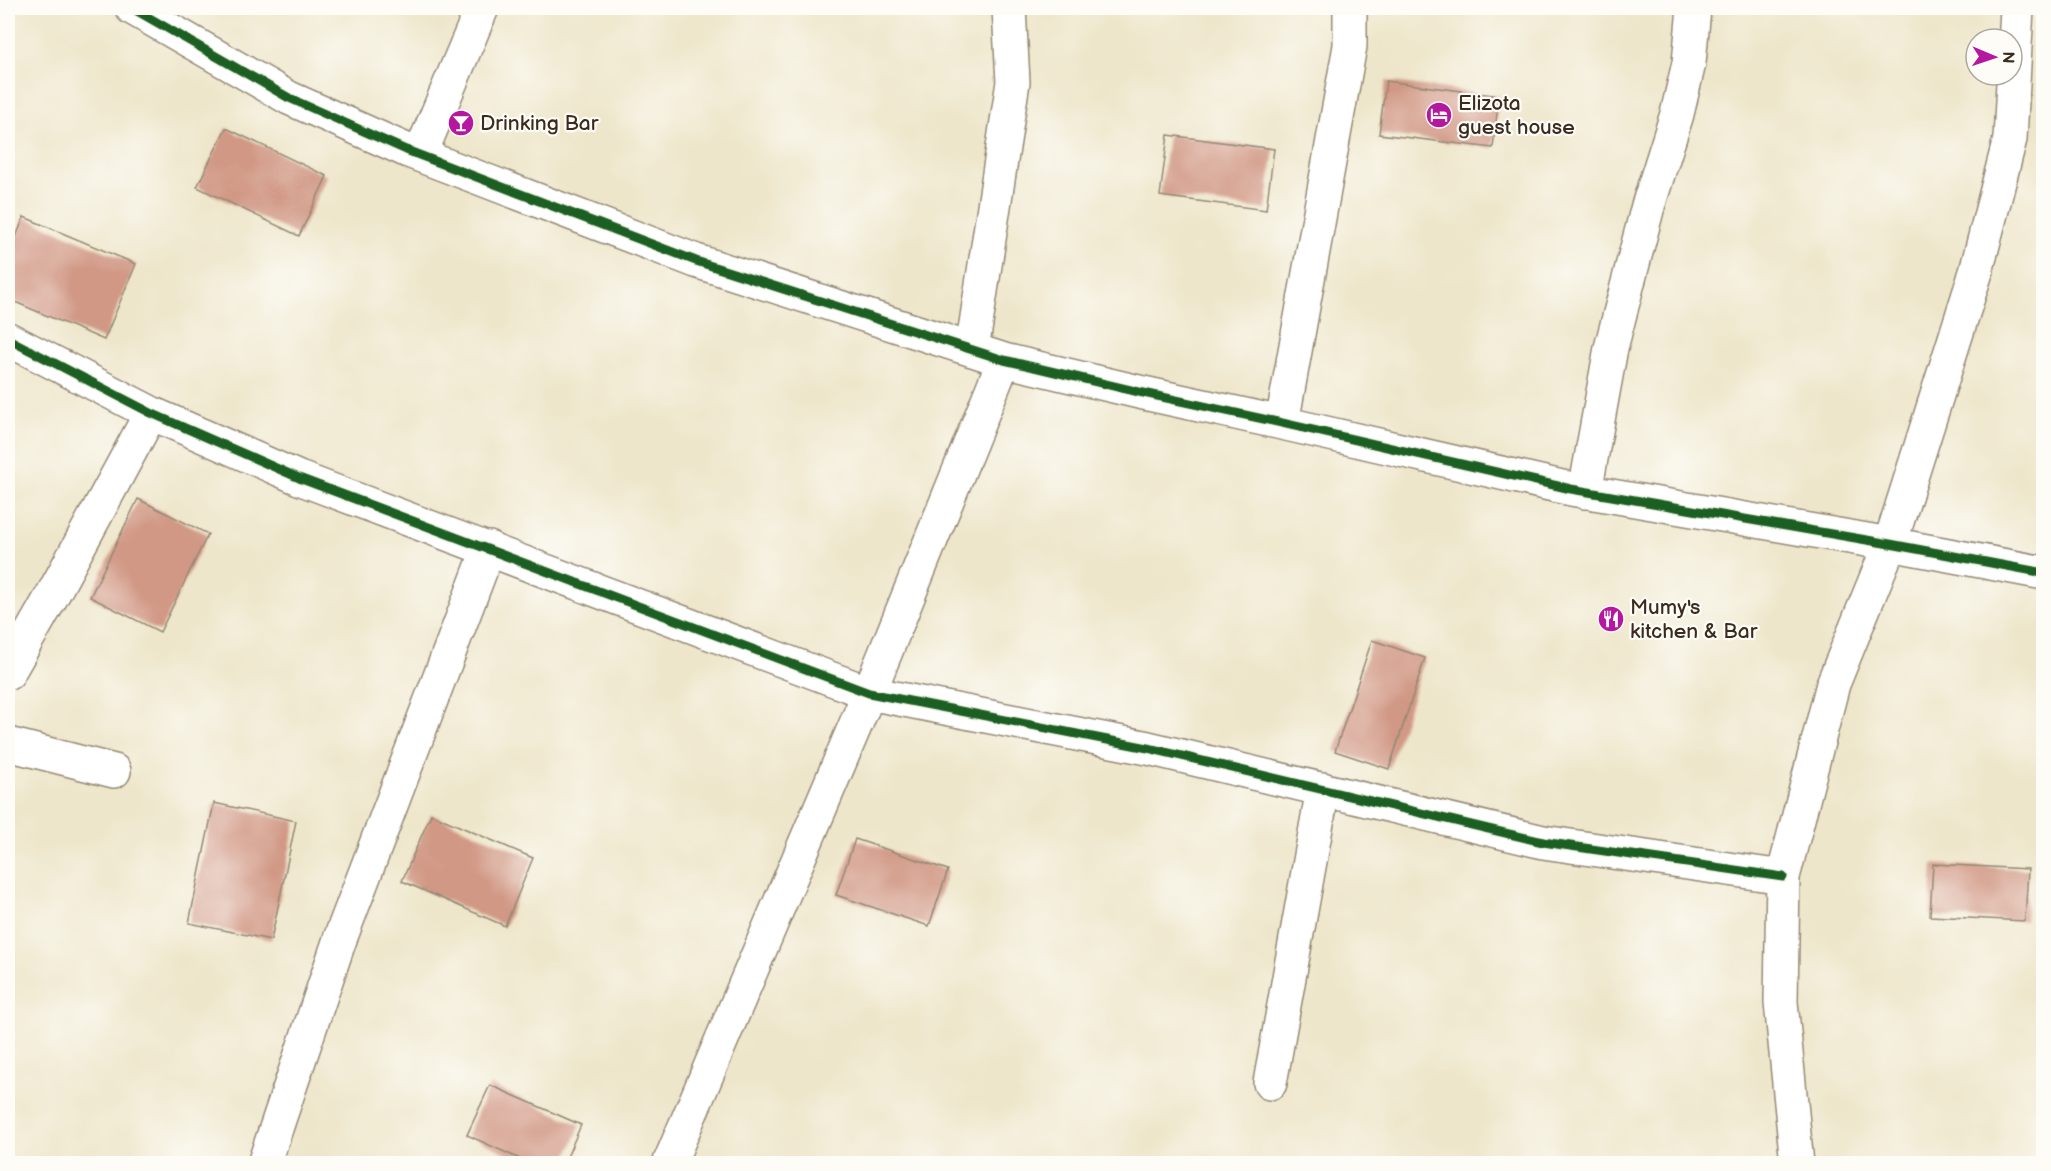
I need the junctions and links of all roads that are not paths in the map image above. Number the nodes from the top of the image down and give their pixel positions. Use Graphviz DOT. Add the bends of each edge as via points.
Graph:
graph roads {
  1 [pos="132,8"];
  2 [pos="482,8"];
  3 [pos="1010,8"];
  4 [pos="1350,8"];
  5 [pos="1694,8"];
  6 [pos="2017,8"];
  7 [pos="420,155"];
  8 [pos="8,339"];
  9 [pos="972,350"];
  10 [pos="1004,360"];
  11 [pos="151,413"];
  12 [pos="1282,423"];
  13 [pos="1585,492"];
  14 [pos="1890,544"];
  15 [pos="489,548"];
  16 [pos="2043,573"];
  17 [pos="8,673"];
  18 [pos="869,693"];
  19 [pos="8,744"];
  20 [pos="114,771"];
  21 [pos="1323,789"];
  22 [pos="1783,877"];
  23 [pos="1270,1083"];
  24 [pos="264,1164"];
  25 [pos="669,1164"];
  26 [pos="1797,1164"];
  1 -- 7 [label="street" via="289,98"];
  2 -- 7 [label="street"];
  3 -- 9 [label="street" via="1013,81"];
  4 -- 12 [label="street" via="1350,46"];
  5 -- 13 [label="street" via="1689,63 1611,348"];
  6 -- 14 [label="street" via="2010,139 1976,272"];
  7 -- 9 [label="street" via="696,261"];
  8 -- 11 [label="street"];
  9 -- 10 [label="street"];
  10 -- 12 [label="street"];
  10 -- 18 [label="street"];
  11 -- 15 [label="street" via="299,478"];
  11 -- 17 [label="street"];
  12 -- 13 [label="street"];
  13 -- 14 [label="street"];
  14 -- 16 [label="street"];
  14 -- 22 [label="street" via="1833,684"];
  15 -- 18 [label="street"];
  15 -- 24 [label="street" via="340,939"];
  18 -- 21 [label="street" via="1148,748"];
  18 -- 25 [label="street"];
  19 -- 20 [label="street"];
  21 -- 22 [label="street" via="1543,842"];
  21 -- 23 [label="street"];
  22 -- 26 [label="street" via="1781,1002"];
}
